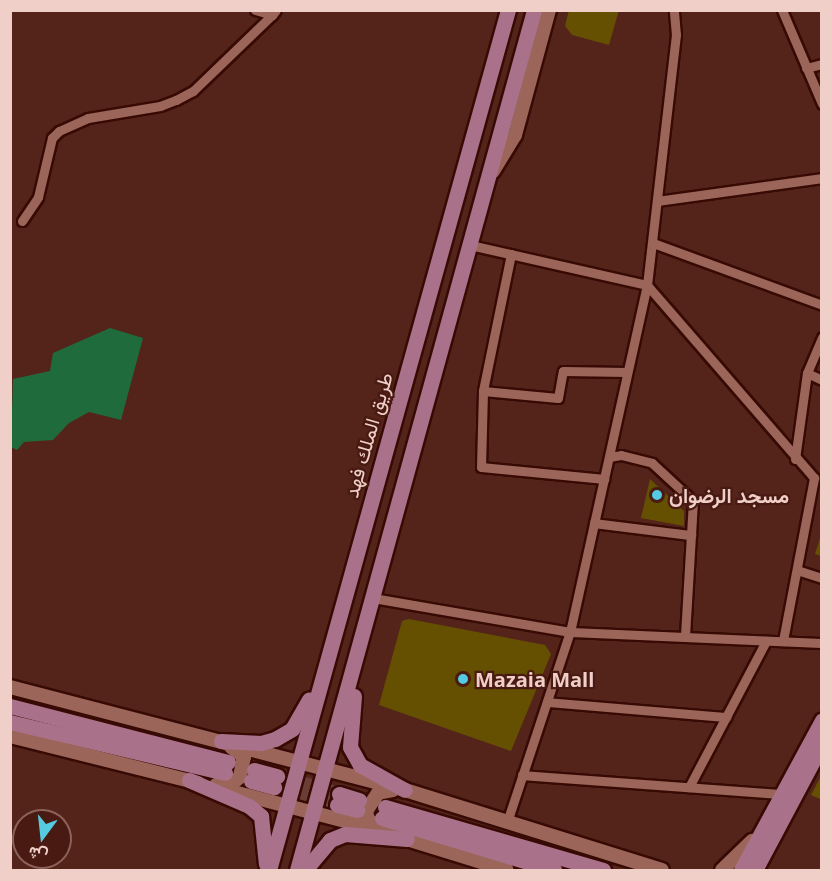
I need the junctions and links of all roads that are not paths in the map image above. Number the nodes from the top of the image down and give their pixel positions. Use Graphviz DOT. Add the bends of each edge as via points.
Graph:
graph roads {
  1 [pos="255,10"];
  2 [pos="508,10"];
  3 [pos="534,10"];
  4 [pos="549,10"];
  5 [pos="674,10"];
  6 [pos="782,10"];
  7 [pos="274,13"];
  8 [pos="822,64"];
  9 [pos="806,68"];
  10 [pos="822,104"];
  11 [pos="488,177"];
  12 [pos="822,178"];
  13 [pos="657,201"];
  14 [pos="22,221"];
  15 [pos="653,243"];
  16 [pos="470,245"];
  17 [pos="511,254"];
  18 [pos="647,285"];
  19 [pos="822,305"];
  20 [pos="822,337"];
  21 [pos="627,372"];
  22 [pos="807,373"];
  23 [pos="822,380"];
  24 [pos="483,391"];
  25 [pos="609,457"];
  26 [pos="795,459"];
  27 [pos="814,478"];
  28 [pos="604,479"];
  29 [pos="822,486"];
  30 [pos="594,523"];
  31 [pos="692,534"];
  32 [pos="797,570"];
  33 [pos="822,578"];
  34 [pos="373,598"];
  35 [pos="337,624"];
  36 [pos="570,632"];
  37 [pos="363,633"];
  38 [pos="686,637"];
  39 [pos="766,641"];
  40 [pos="783,641"];
  41 [pos="822,643"];
  42 [pos="10,687"];
  43 [pos="547,702"];
  44 [pos="10,705"];
  45 [pos="726,717"];
  46 [pos="822,720"];
  47 [pos="10,722"];
  48 [pos="10,736"];
  49 [pos="221,741"];
  50 [pos="822,744"];
  51 [pos="300,763"];
  52 [pos="325,770"];
  53 [pos="252,775"];
  54 [pos="522,775"];
  55 [pos="189,780"];
  56 [pos="275,781"];
  57 [pos="206,785"];
  58 [pos="689,787"];
  59 [pos="405,790"];
  60 [pos="782,794"];
  61 [pos="338,799"];
  62 [pos="358,805"];
  63 [pos="288,806"];
  64 [pos="313,813"];
  65 [pos="507,822"];
  66 [pos="769,832"];
  67 [pos="404,838"];
  68 [pos="268,870"];
  69 [pos="297,870"];
  70 [pos="305,870"];
  71 [pos="507,870"];
  72 [pos="554,870"];
  73 [pos="603,870"];
  74 [pos="662,870"];
  75 [pos="722,870"];
  76 [pos="741,870"];
  77 [pos="755,870"];
  78 [pos="763,870"];
  1 -- 7 [label="street"];
  2 -- 35 [label="main road, طريق الملك فهد"];
  3 -- 11 [label="main road"];
  4 -- 11 [label="street" via="515,135"];
  5 -- 13 [label="street" via="676,35"];
  6 -- 9 [label="street"];
  7 -- 14 [label="street" via="193,91 160,106 88,118 59,131 52,138 38,197"];
  8 -- 9 [label="street"];
  9 -- 10 [label="street"];
  11 -- 16 [label="main road"];
  12 -- 13 [label="street"];
  13 -- 15 [label="street"];
  15 -- 18 [label="street"];
  15 -- 19 [label="street"];
  16 -- 17 [label="street"];
  16 -- 34 [label="main road"];
  17 -- 18 [label="street"];
  17 -- 24 [label="street"];
  18 -- 21 [label="street"];
  18 -- 26 [label="street"];
  20 -- 22 [label="street"];
  21 -- 24 [label="street" via="563,370 558,398"];
  21 -- 25 [label="street"];
  22 -- 23 [label="street"];
  22 -- 26 [label="street"];
  24 -- 28 [label="street" via="481,467"];
  25 -- 28 [label="street"];
  25 -- 31 [label="street" via="621,454 652,463 693,501"];
  26 -- 27 [label="street"];
  27 -- 29 [label="street"];
  27 -- 32 [label="street"];
  28 -- 30 [label="street"];
  30 -- 31 [label="street"];
  30 -- 36 [label="street"];
  31 -- 38 [label="street"];
  32 -- 33 [label="street"];
  32 -- 40 [label="street"];
  34 -- 36 [label="street"];
  34 -- 37 [label="main road"];
  35 -- 49 [label="main road" via="302,717 292,729 261,743"];
  35 -- 51 [label="main road, طريق الملك فهد"];
  36 -- 38 [label="street"];
  36 -- 43 [label="street"];
  37 -- 52 [label="main road"];
  37 -- 59 [label="main road" via="348,733 350,747 360,765"];
  38 -- 39 [label="street"];
  39 -- 40 [label="street"];
  39 -- 45 [label="street"];
  40 -- 41 [label="street"];
  42 -- 49 [label="street"];
  43 -- 45 [label="street"];
  43 -- 54 [label="street"];
  44 -- 47 [label="main road" via="226,768"];
  45 -- 58 [label="street"];
  46 -- 60 [label="main road"];
  48 -- 55 [label="street"];
  49 -- 51 [label="street"];
  49 -- 57 [label="street" via="244,757 240,777 231,784"];
  50 -- 66 [label="main road"];
  51 -- 52 [label="street"];
  51 -- 63 [label="main road, طريق الملك فهد"];
  52 -- 59 [label="street"];
  52 -- 64 [label="main road"];
  53 -- 56 [label="main road"];
  54 -- 58 [label="street"];
  54 -- 65 [label="street"];
  55 -- 57 [label="street"];
  55 -- 68 [label="main road" via="249,806 261,816"];
  57 -- 63 [label="street"];
  58 -- 60 [label="street"];
  59 -- 65 [label="street"];
  59 -- 67 [label="street" via="378,793 366,811 368,820"];
  60 -- 66 [label="main road"];
  61 -- 62 [label="main road"];
  63 -- 64 [label="street"];
  63 -- 68 [label="main road, طريق الملك فهد"];
  64 -- 67 [label="street"];
  64 -- 69 [label="main road"];
  65 -- 74 [label="street"];
  66 -- 75 [label="street"];
  66 -- 76 [label="main road"];
  66 -- 77 [label="main road"];
  66 -- 78 [label="street"];
  67 -- 70 [label="main road" via="345,834 330,840"];
  67 -- 71 [label="street"];
  72 -- 73 [label="main road" via="383,812"];
}
